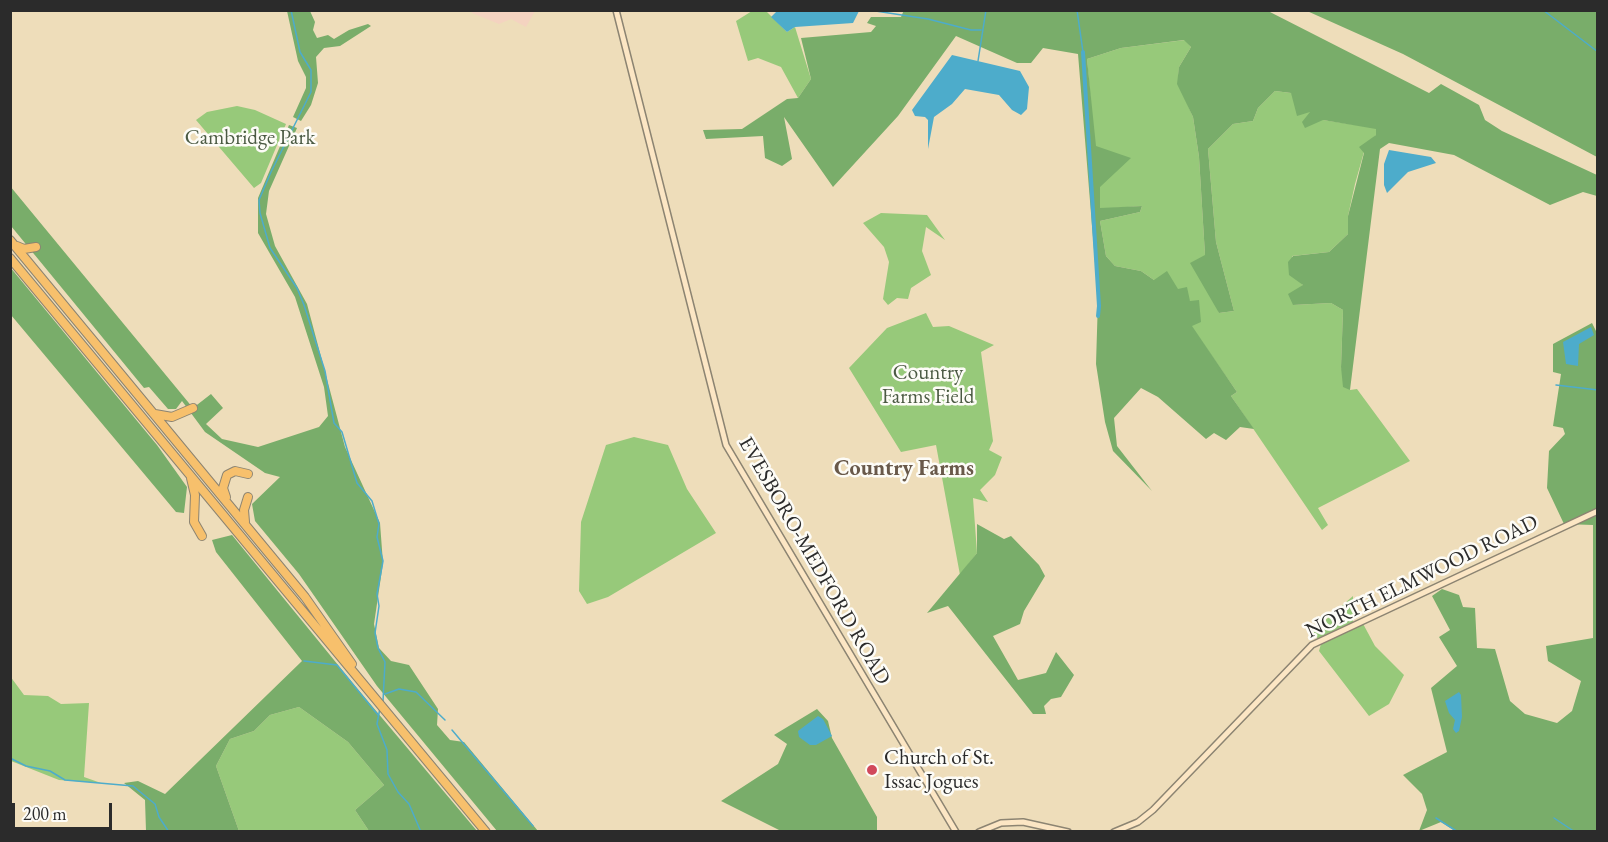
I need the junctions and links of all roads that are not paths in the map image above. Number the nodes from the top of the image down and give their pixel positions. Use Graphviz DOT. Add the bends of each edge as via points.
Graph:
graph roads {
  1 [pos="616,10"];
  2 [pos="12,242"];
  3 [pos="10,258"];
  4 [pos="32,266"];
  5 [pos="193,408"];
  6 [pos="154,414"];
  7 [pos="188,471"];
  8 [pos="248,474"];
  9 [pos="248,497"];
  10 [pos="229,504"];
  11 [pos="1598,511"];
  12 [pos="245,524"];
  13 [pos="202,536"];
  14 [pos="380,704"];
  15 [pos="486,831"];
  16 [pos="956,831"];
  17 [pos="979,831"];
  18 [pos="1068,831"];
  19 [pos="1114,831"];
  1 -- 16 [label="street, EVESBORO-MEDFORD ROAD" via="726,446"];
  2 -- 4 [label="highway"];
  2 -- 4 [label="highway" via="24,249 36,247"];
  3 -- 7 [label="highway"];
  4 -- 6 [label="highway"];
  5 -- 6 [label="highway" via="172,417"];
  6 -- 10 [label="highway"];
  7 -- 13 [label="highway" via="195,495 194,522"];
  7 -- 14 [label="highway"];
  8 -- 10 [label="highway" via="235,471 225,479 223,488"];
  9 -- 12 [label="highway"];
  10 -- 12 [label="highway"];
  11 -- 19 [label="street, NORTH ELMWOOD ROAD" via="1312,645 1154,810 1138,822"];
  12 -- 14 [label="highway" via="316,611"];
  14 -- 15 [label="highway"];
  17 -- 18 [label="street" via="1001,823 1023,822"];
}
